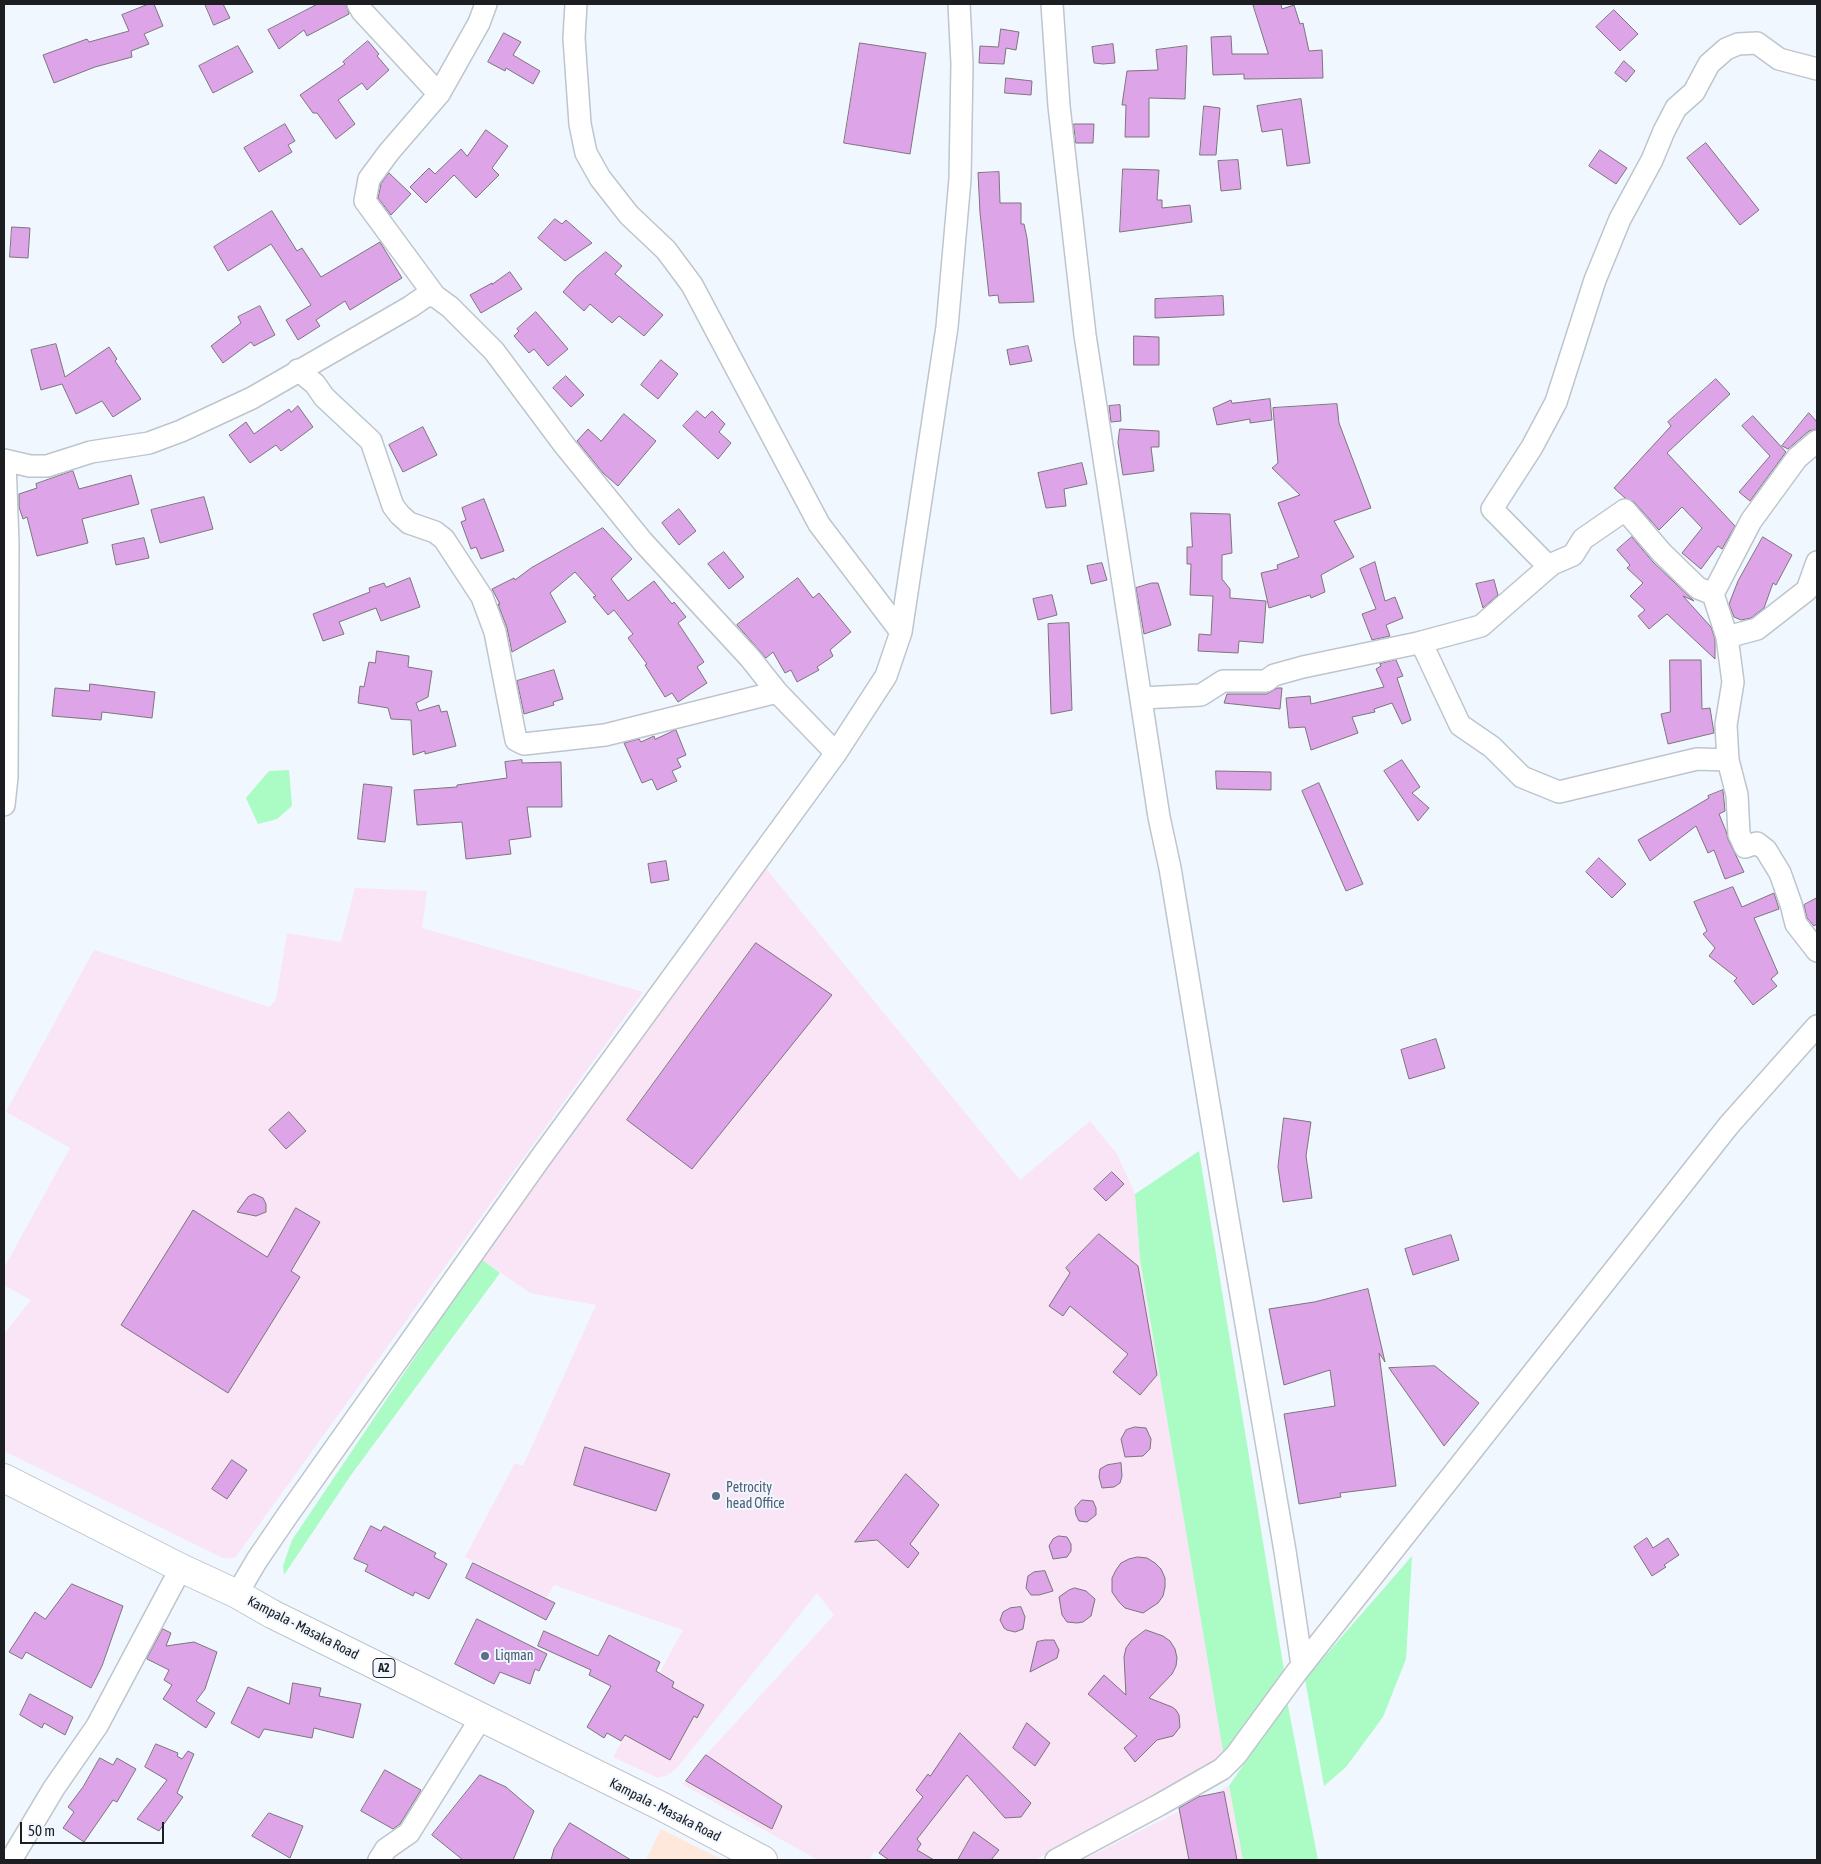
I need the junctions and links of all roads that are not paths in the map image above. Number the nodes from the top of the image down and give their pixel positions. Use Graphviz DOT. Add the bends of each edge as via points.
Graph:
graph roads {
  1 [pos="358,4"];
  2 [pos="486,4"];
  3 [pos="576,4"];
  4 [pos="959,4"];
  5 [pos="1052,4"];
  6 [pos="1817,69"];
  7 [pos="439,94"];
  8 [pos="434,296"];
  9 [pos="298,370"];
  10 [pos="1817,441"];
  11 [pos="4,461"];
  12 [pos="1817,562"];
  13 [pos="1549,567"];
  14 [pos="1713,594"];
  15 [pos="901,632"];
  16 [pos="1727,637"];
  17 [pos="1421,642"];
  18 [pos="777,692"];
  19 [pos="1142,698"];
  20 [pos="836,753"];
  21 [pos="1728,760"];
  22 [pos="4,805"];
  23 [pos="1817,951"];
  24 [pos="1817,1026"];
  25 [pos="4,1478"];
  26 [pos="181,1568"];
  27 [pos="237,1594"];
  28 [pos="1302,1665"];
  29 [pos="488,1721"];
  30 [pos="11,1860"];
  31 [pos="379,1860"];
  32 [pos="390,1860"];
  33 [pos="763,1860"];
  34 [pos="1056,1860"];
  1 -- 7 [label="street"];
  2 -- 7 [label="street" via="479,23"];
  3 -- 15 [label="street" via="574,38 580,124 586,153 600,178 629,214 666,250 692,284 819,524"];
  4 -- 15 [label="street" via="962,64 960,179 946,327"];
  5 -- 19 [label="street" via="1059,106 1085,335"];
  6 -- 13 [label="street" via="1779,59 1757,43 1738,44 1726,49 1709,64 1694,92 1676,108 1620,219 1602,263 1556,402 1532,447 1492,509"];
  7 -- 8 [label="street" via="369,178 365,200"];
  8 -- 9 [label="street" via="426,296"];
  8 -- 18 [label="street" via="494,351 643,542 750,658"];
  9 -- 11 [label="street" via="252,398 149,443 91,452 47,466"];
  9 -- 18 [label="street" via="371,441 393,506 400,515 409,523 435,532 444,539 482,597 494,632 516,740 524,744 605,735"];
  10 -- 14 [label="street" via="1797,458 1751,521"];
  11 -- 22 [label="street" via="8,544 7,777"];
  12 -- 16 [label="street" via="1807,590 1757,629"];
  13 -- 14 [label="street" via="1573,555 1583,540 1625,510 1698,588"];
  13 -- 17 [label="street" via="1481,626"];
  14 -- 16 [label="street"];
  15 -- 20 [label="street" via="886,676"];
  16 -- 21 [label="street" via="1733,682 1726,725"];
  17 -- 19 [label="street" via="1303,667 1274,675 1266,681 1223,681 1201,695"];
  17 -- 21 [label="street" via="1460,725 1492,746 1522,777 1559,792 1697,759"];
  18 -- 20 [label="street"];
  19 -- 28 [label="street"];
  20 -- 27 [label="street" via="539,1160 287,1516"];
  21 -- 23 [label="street" via="1736,795 1738,834 1745,847 1757,843 1766,850 1780,873 1796,924"];
  24 -- 28 [label="street" via="1729,1125"];
  25 -- 26 [label="highway, Kampala - Masaka Road / A2"];
  26 -- 27 [label="highway, Kampala - Masaka Road / A2"];
  26 -- 30 [label="street" via="97,1726 54,1788"];
  27 -- 29 [label="highway, Kampala - Masaka Road / A2"];
  28 -- 34 [label="street" via="1236,1755 1222,1768"];
  29 -- 31 [label="street" via="409,1833 386,1849"];
  29 -- 32 [label="street" via="419,1838 402,1844"];
  29 -- 33 [label="highway, Kampala - Masaka Road / A2"];
}
